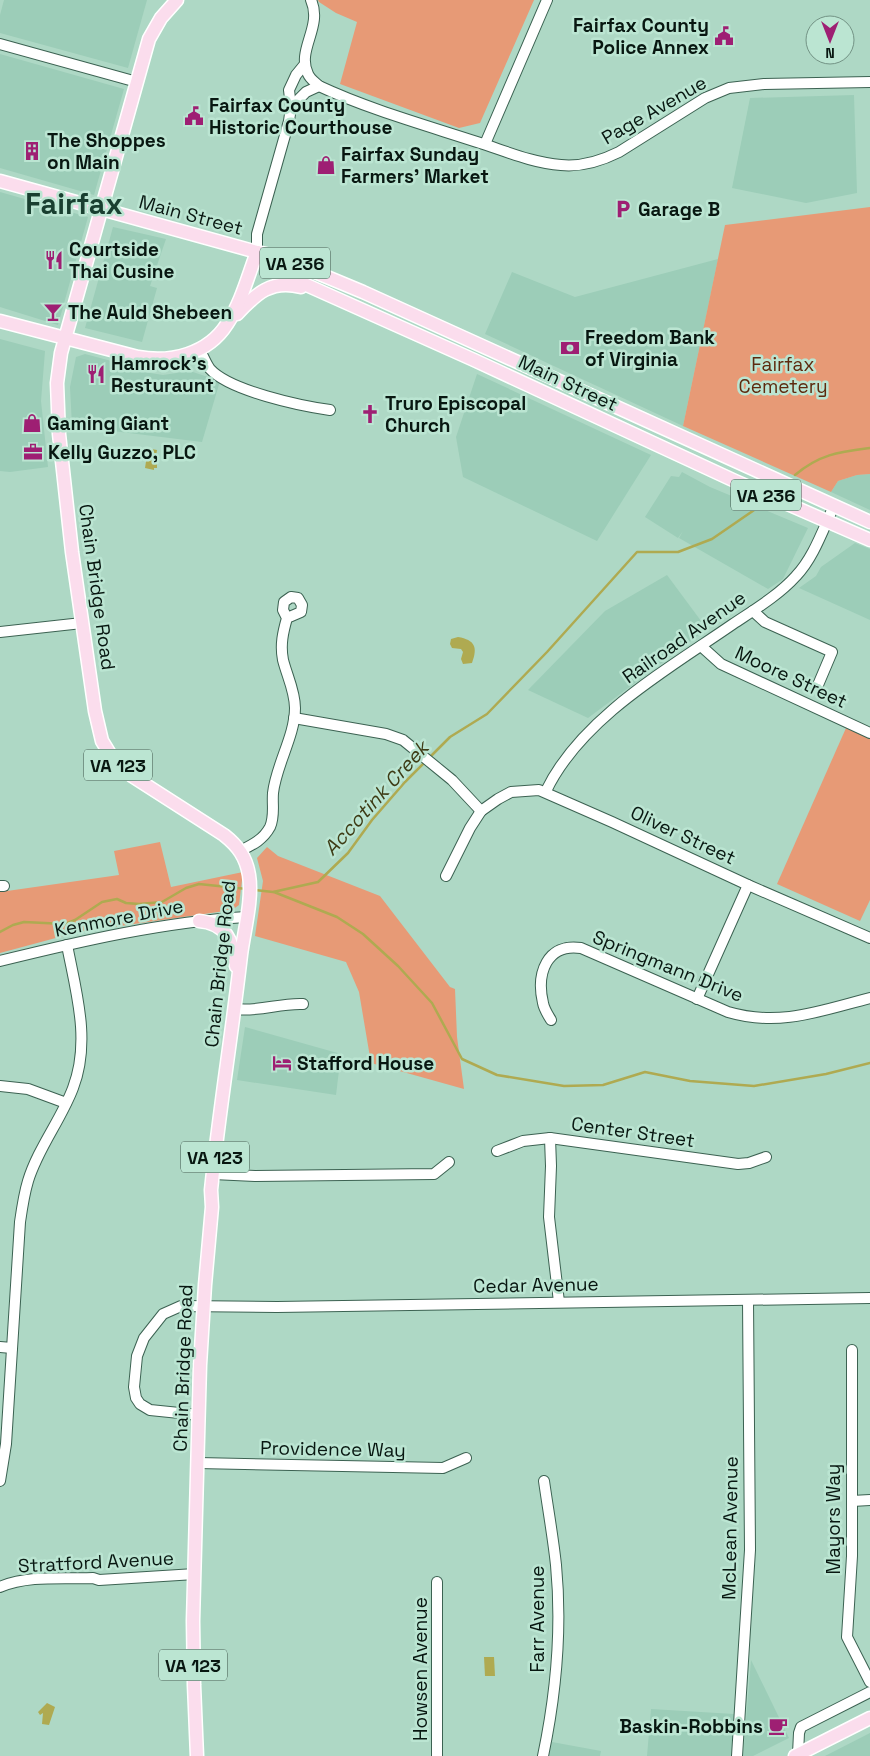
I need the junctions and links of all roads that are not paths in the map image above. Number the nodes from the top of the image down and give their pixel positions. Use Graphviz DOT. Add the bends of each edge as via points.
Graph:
graph roads {
  1 [pos="177,0"];
  2 [pos="311,0"];
  3 [pos="547,0"];
  4 [pos="0,44"];
  5 [pos="305,64"];
  6 [pos="137,82"];
  7 [pos="870,82"];
  8 [pos="319,86"];
  9 [pos="291,107"];
  10 [pos="485,144"];
  11 [pos="0,181"];
  12 [pos="101,210"];
  13 [pos="257,252"];
  14 [pos="320,291"];
  15 [pos="0,321"];
  16 [pos="226,326"];
  17 [pos="66,339"];
  18 [pos="199,349"];
  19 [pos="583,392"];
  20 [pos="576,407"];
  21 [pos="330,410"];
  22 [pos="834,506"];
  23 [pos="827,522"];
  24 [pos="870,522"];
  25 [pos="870,540"];
  26 [pos="753,611"];
  27 [pos="287,618"];
  28 [pos="82,623"];
  29 [pos="0,632"];
  30 [pos="701,646"];
  31 [pos="818,685"];
  32 [pos="294,718"];
  33 [pos="870,733"];
  34 [pos="546,791"];
  35 [pos="481,811"];
  36 [pos="240,850"];
  37 [pos="446,876"];
  38 [pos="748,885"];
  39 [pos="246,917"];
  40 [pos="199,920"];
  41 [pos="870,938"];
  42 [pos="67,945"];
  43 [pos="0,961"];
  44 [pos="238,986"];
  45 [pos="870,998"];
  46 [pos="697,999"];
  47 [pos="303,1004"];
  48 [pos="235,1009"];
  49 [pos="551,1020"];
  50 [pos="0,1086"];
  51 [pos="66,1103"];
  52 [pos="550,1138"];
  53 [pos="497,1151"];
  54 [pos="766,1157"];
  55 [pos="449,1162"];
  56 [pos="212,1174"];
  57 [pos="870,1298"];
  58 [pos="748,1300"];
  59 [pos="559,1302"];
  60 [pos="203,1307"];
  61 [pos="0,1347"];
  62 [pos="12,1348"];
  63 [pos="852,1350"];
  64 [pos="199,1415"];
  65 [pos="466,1458"];
  66 [pos="198,1463"];
  67 [pos="0,1481"];
  68 [pos="544,1481"];
  69 [pos="870,1500"];
  70 [pos="852,1501"];
  71 [pos="195,1574"];
  72 [pos="437,1582"];
  73 [pos="0,1588"];
  74 [pos="870,1682"];
  75 [pos="870,1692"];
  76 [pos="870,1718"];
  77 [pos="796,1755"];
  78 [pos="197,1756"];
  79 [pos="438,1756"];
  80 [pos="543,1756"];
  81 [pos="737,1756"];
  1 -- 6 [label="main road, Chain Bridge Road / VA 123" via="155,26"];
  2 -- 5 [label="street" via="315,7 315,20"];
  3 -- 10 [label="street"];
  4 -- 6 [label="street"];
  5 -- 8 [label="street" via="308,76"];
  5 -- 9 [label="street" via="290,90"];
  6 -- 12 [label="main road, Chain Bridge Road / VA 123"];
  7 -- 10 [label="street, Page Avenue" via="758,84 729,88 705,98 619,152 593,163 550,164"];
  8 -- 9 [label="street" via="306,92"];
  8 -- 10 [label="street, Page Avenue"];
  9 -- 13 [label="street" via="257,234"];
  11 -- 12 [label="main road, Main Street / VA 236"];
  12 -- 13 [label="main road, Main Street / VA 236"];
  12 -- 17 [label="main road, Chain Bridge Road / VA 123"];
  13 -- 14 [label="main road, Main Street" via="273,270"];
  13 -- 16 [label="main road"];
  13 -- 19 [label="main road, Main Street / VA 236" via="279,256"];
  14 -- 16 [label="main road" via="291,284 266,289 250,300"];
  14 -- 20 [label="main road, Main Street / VA 236"];
  15 -- 17 [label="main road"];
  16 -- 18 [label="main road"];
  17 -- 18 [label="main road" via="163,360"];
  17 -- 28 [label="main road, Chain Bridge Road / VA 123" via="58,372 57,408"];
  18 -- 21 [label="street" via="210,369 231,383 290,404"];
  19 -- 20 [label="main road"];
  19 -- 22 [label="main road, Main Street / VA 236"];
  20 -- 23 [label="main road, Main Street / VA 236"];
  22 -- 23 [label="street, Railroad Avenue"];
  22 -- 24 [label="main road, Main Street / VA 236"];
  23 -- 25 [label="main road, Main Street / VA 236"];
  23 -- 26 [label="street, Railroad Avenue" via="796,576"];
  26 -- 30 [label="street, Railroad Avenue"];
  26 -- 31 [label="street" via="765,622 832,652"];
  27 -- 32 [label="street" via="282,654 294,695"];
  28 -- 29 [label="street"];
  28 -- 36 [label="main road, Chain Bridge Road / VA 123" via="98,728 113,759 132,776 224,835"];
  30 -- 33 [label="street, Moore Street" via="722,664"];
  30 -- 34 [label="street, Railroad Avenue" via="610,712 576,746"];
  32 -- 35 [label="street" via="386,734 403,740 452,780"];
  32 -- 36 [label="street" via="275,782 269,829 259,841"];
  34 -- 35 [label="street, Oliver Street" via="511,792"];
  34 -- 38 [label="street, Oliver Street"];
  35 -- 37 [label="street"];
  36 -- 39 [label="main road, Chain Bridge Road / VA 123" via="250,878"];
  38 -- 41 [label="street, Oliver Street"];
  38 -- 46 [label="street"];
  39 -- 40 [label="street, Kenmore Drive"];
  39 -- 44 [label="main road, Chain Bridge Road / VA 123"];
  40 -- 42 [label="street, Kenmore Drive"];
  40 -- 44 [label="main road" via="217,925 229,938 236,961"];
  42 -- 43 [label="street, Kenmore Drive"];
  42 -- 51 [label="street" via="82,1036 78,1069"];
  44 -- 48 [label="main road, Chain Bridge Road / VA 123"];
  45 -- 46 [label="street, Springmann Drive" via="778,1019 741,1015"];
  46 -- 49 [label="street, Springmann Drive" via="581,948 564,948 549,958 542,978 543,1005"];
  47 -- 48 [label="street" via="257,1010"];
  48 -- 56 [label="main road, Chain Bridge Road / VA 123"];
  50 -- 51 [label="street" via="28,1089"];
  51 -- 62 [label="street" via="40,1152 24,1196"];
  52 -- 53 [label="street, Center Street" via="523,1141"];
  52 -- 54 [label="street, Center Street" via="738,1164"];
  52 -- 59 [label="street" via="549,1217"];
  55 -- 56 [label="street" via="434,1174"];
  56 -- 60 [label="main road, Chain Bridge Road / VA 123"];
  57 -- 58 [label="street, Cedar Avenue"];
  58 -- 59 [label="street, Cedar Avenue"];
  58 -- 81 [label="street, McLean Avenue" via="750,1550"];
  59 -- 60 [label="street, Cedar Avenue"];
  60 -- 64 [label="main road, Chain Bridge Road / VA 123"];
  60 -- 64 [label="street, Cedar Avenue" via="181,1306 162,1314 139,1349 134,1387 136,1398 150,1410"];
  61 -- 62 [label="street"];
  62 -- 67 [label="street" via="6,1444"];
  63 -- 70 [label="street, Mayors Way"];
  64 -- 66 [label="main road, Chain Bridge Road / VA 123"];
  65 -- 66 [label="street, Providence Way" via="442,1468"];
  66 -- 71 [label="main road, Chain Bridge Road / VA 123"];
  68 -- 80 [label="street, Farr Avenue" via="556,1565 557,1640 554,1693"];
  69 -- 70 [label="street"];
  70 -- 74 [label="street, Mayors Way" via="847,1636"];
  71 -- 73 [label="street, Stratford Avenue" via="28,1581"];
  71 -- 78 [label="main road, Chain Bridge Road / VA 123" via="193,1667"];
  72 -- 79 [label="street, Howsen Avenue"];
  75 -- 77 [label="street" via="801,1727"];
  76 -- 77 [label="main road"];
}
